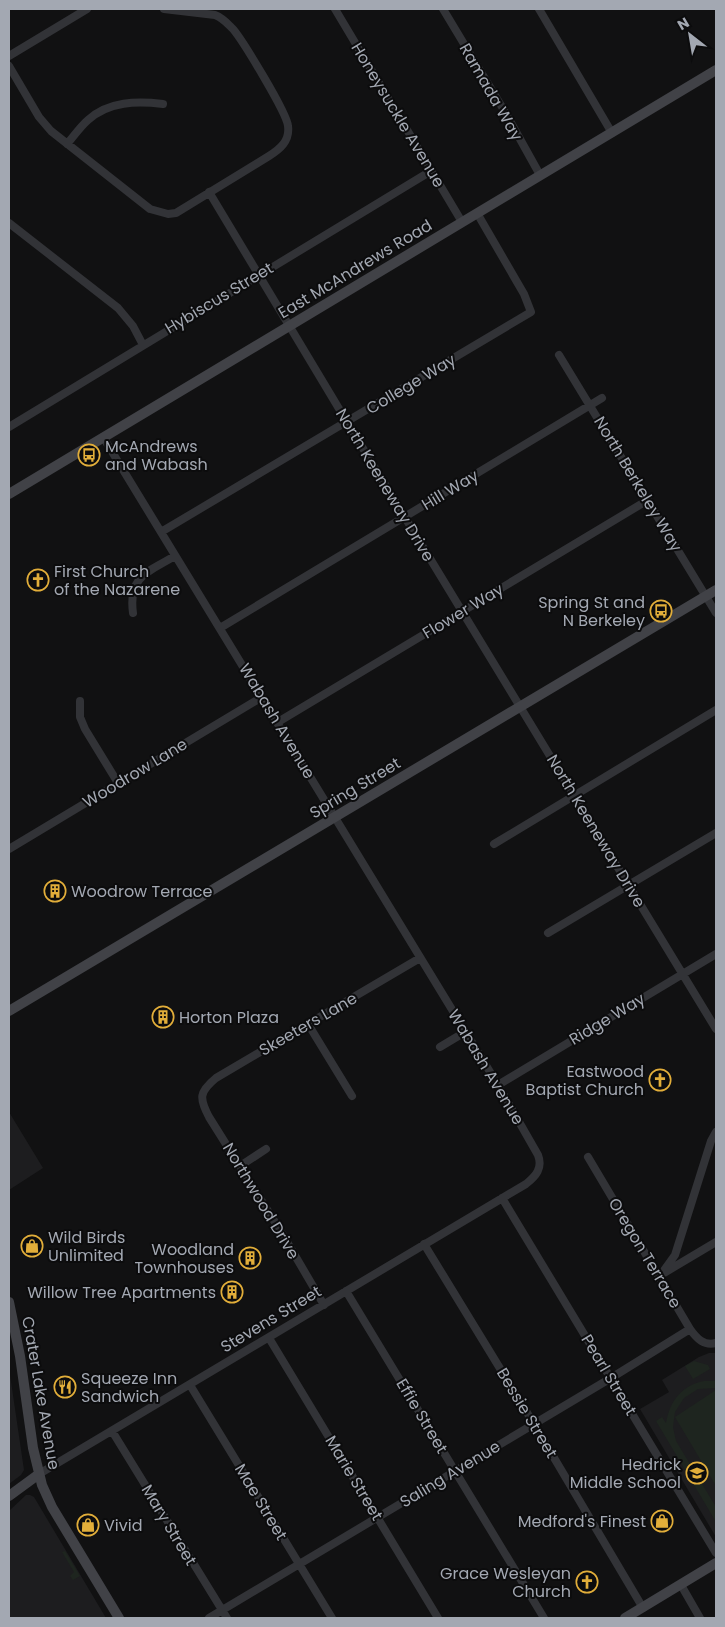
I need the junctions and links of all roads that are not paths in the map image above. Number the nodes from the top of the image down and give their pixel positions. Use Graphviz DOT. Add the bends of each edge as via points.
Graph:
graph roads {
  1 [pos="87,9"];
  2 [pos="164,9"];
  3 [pos="335,9"];
  4 [pos="443,9"];
  5 [pos="539,9"];
  6 [pos="9,56"];
  7 [pos="9,66"];
  8 [pos="716,70"];
  9 [pos="163,104"];
  10 [pos="612,132"];
  11 [pos="67,144"];
  12 [pos="431,171"];
  13 [pos="540,175"];
  14 [pos="209,192"];
  15 [pos="477,213"];
  16 [pos="462,222"];
  17 [pos="9,223"];
  18 [pos="259,274"];
  19 [pos="290,325"];
  20 [pos="143,345"];
  21 [pos="559,354"];
  22 [pos="602,398"];
  23 [pos="590,406"];
  24 [pos="347,422"];
  25 [pos="9,428"];
  26 [pos="102,437"];
  27 [pos="9,494"];
  28 [pos="648,500"];
  29 [pos="405,517"];
  30 [pos="161,532"];
  31 [pos="176,556"];
  32 [pos="716,590"];
  33 [pos="706,596"];
  34 [pos="463,612"];
  35 [pos="133,613"];
  36 [pos="716,613"];
  37 [pos="220,628"];
  38 [pos="262,697"];
  39 [pos="80,701"];
  40 [pos="521,707"];
  41 [pos="716,710"];
  42 [pos="278,722"];
  43 [pos="118,783"];
  44 [pos="574,795"];
  45 [pos="335,817"];
  46 [pos="716,833"];
  47 [pos="494,844"];
  48 [pos="9,849"];
  49 [pos="629,885"];
  50 [pos="548,933"];
  51 [pos="716,954"];
  52 [pos="420,958"];
  53 [pos="683,974"];
  54 [pos="9,1011"];
  55 [pos="308,1024"];
  56 [pos="716,1029"];
  57 [pos="464,1032"];
  58 [pos="440,1047"];
  59 [pos="498,1085"];
  60 [pos="201,1095"];
  61 [pos="352,1096"];
  62 [pos="716,1132"];
  63 [pos="266,1149"];
  64 [pos="588,1157"];
  65 [pos="540,1160"];
  66 [pos="240,1166"];
  67 [pos="502,1198"];
  68 [pos="716,1242"];
  69 [pos="424,1244"];
  70 [pos="660,1276"];
  71 [pos="346,1291"];
  72 [pos="9,1302"];
  73 [pos="324,1305"];
  74 [pos="690,1329"];
  75 [pos="269,1338"];
  76 [pos="716,1343"];
  77 [pos="611,1378"];
  78 [pos="190,1385"];
  79 [pos="534,1424"];
  80 [pos="112,1431"];
  81 [pos="456,1471"];
  82 [pos="39,1474"];
  83 [pos="9,1496"];
  84 [pos="378,1518"];
  85 [pos="716,1553"];
  86 [pos="716,1563"];
  87 [pos="299,1564"];
  88 [pos="681,1585"];
  89 [pos="643,1608"];
  90 [pos="222,1610"];
  91 [pos="119,1618"];
  92 [pos="209,1618"];
  93 [pos="227,1618"];
  94 [pos="332,1618"];
  95 [pos="438,1618"];
  96 [pos="544,1618"];
  97 [pos="625,1618"];
  98 [pos="700,1618"];
  1 -- 6 [label="street"];
  2 -- 14 [label="street" via="223,18 235,31 283,111 288,126 287,139 282,147"];
  3 -- 12 [label="street, Honeysuckle Avenue"];
  4 -- 13 [label="street, Ramada Way"];
  5 -- 10 [label="street"];
  7 -- 11 [label="street" via="39,117"];
  8 -- 10 [label="main road, East McAndrews Road"];
  9 -- 11 [label="street" via="131,102 108,108 88,119"];
  10 -- 13 [label="main road, East McAndrews Road"];
  11 -- 14 [label="street" via="158,212 176,213"];
  12 -- 16 [label="street, Honeysuckle Avenue"];
  12 -- 18 [label="street, Hybiscus Street"];
  13 -- 15 [label="main road, East McAndrews Road"];
  14 -- 18 [label="street, North Keeneway Drive"];
  15 -- 16 [label="main road, East McAndrews Road"];
  15 -- 24 [label="street, College Way" via="531,312"];
  16 -- 19 [label="main road, East McAndrews Road"];
  17 -- 20 [label="street" via="118,308"];
  18 -- 19 [label="street, North Keeneway Drive"];
  18 -- 20 [label="street, Hybiscus Street"];
  19 -- 24 [label="street, North Keeneway Drive"];
  19 -- 26 [label="main road, East McAndrews Road"];
  20 -- 25 [label="street, Hybiscus Street"];
  21 -- 23 [label="street, North Berkeley Way"];
  22 -- 23 [label="street, Hill Way"];
  23 -- 28 [label="street, North Berkeley Way"];
  23 -- 29 [label="street, Hill Way"];
  24 -- 29 [label="street, North Keeneway Drive"];
  24 -- 30 [label="street, College Way"];
  26 -- 27 [label="main road, East McAndrews Road"];
  26 -- 30 [label="street, Wabash Avenue"];
  28 -- 33 [label="street, North Berkeley Way"];
  28 -- 34 [label="street, Flower Way"];
  29 -- 34 [label="street, North Keeneway Drive"];
  29 -- 37 [label="street, Hill Way"];
  30 -- 31 [label="street, Wabash Avenue"];
  31 -- 35 [label="street" via="146,573 136,584 132,592"];
  31 -- 37 [label="street, Wabash Avenue"];
  32 -- 33 [label="main road, Spring Street"];
  33 -- 36 [label="street, North Berkeley Way"];
  33 -- 40 [label="main road, Spring Street"];
  34 -- 40 [label="street, North Keeneway Drive"];
  34 -- 42 [label="street, Flower Way"];
  37 -- 38 [label="street, Wabash Avenue"];
  38 -- 42 [label="street, Wabash Avenue"];
  38 -- 43 [label="street, Woodrow Lane"];
  39 -- 43 [label="street" via="83,723"];
  40 -- 44 [label="street, North Keeneway Drive"];
  40 -- 45 [label="main road, Spring Street"];
  41 -- 44 [label="street"];
  42 -- 45 [label="street, Wabash Avenue"];
  43 -- 48 [label="street, Woodrow Lane"];
  44 -- 47 [label="street"];
  44 -- 49 [label="street, North Keeneway Drive"];
  45 -- 52 [label="street, Wabash Avenue"];
  45 -- 54 [label="main road, Spring Street"];
  46 -- 49 [label="street"];
  49 -- 50 [label="street"];
  49 -- 53 [label="street, North Keeneway Drive"];
  51 -- 53 [label="street, Ridge Way"];
  52 -- 55 [label="street, Skeeters Lane"];
  52 -- 57 [label="street, Wabash Avenue"];
  53 -- 56 [label="street, North Keeneway Drive"];
  53 -- 59 [label="street, Ridge Way"];
  55 -- 60 [label="street, Skeeters Lane" via="216,1078"];
  55 -- 61 [label="street"];
  57 -- 58 [label="street"];
  57 -- 59 [label="street, Wabash Avenue"];
  59 -- 65 [label="street, Wabash Avenue"];
  60 -- 66 [label="street, Northwood Drive" via="204,1108"];
  62 -- 70 [label="street" via="675,1255"];
  63 -- 66 [label="street"];
  64 -- 70 [label="street, Oregon Terrace"];
  65 -- 67 [label="street, Stevens Street" via="535,1176"];
  66 -- 73 [label="street, Northwood Drive"];
  67 -- 69 [label="street, Stevens Street"];
  67 -- 77 [label="street, Pearl Street"];
  68 -- 70 [label="street"];
  69 -- 71 [label="street, Stevens Street"];
  69 -- 79 [label="street, Bessie Street"];
  70 -- 74 [label="street, Oregon Terrace"];
  71 -- 73 [label="street, Stevens Street"];
  71 -- 81 [label="street, Effie Street"];
  72 -- 82 [label="main road, Crater Lake Avenue"];
  73 -- 75 [label="street, Stevens Street"];
  74 -- 76 [label="street, Oregon Terrace" via="700,1341"];
  74 -- 77 [label="street, Saling Avenue"];
  75 -- 78 [label="street, Stevens Street"];
  75 -- 84 [label="street, Marie Street"];
  77 -- 79 [label="street, Saling Avenue"];
  77 -- 85 [label="street, Pearl Street"];
  78 -- 80 [label="street, Stevens Street"];
  78 -- 87 [label="street, Mae Street"];
  79 -- 81 [label="street, Saling Avenue"];
  79 -- 89 [label="street, Bessie Street"];
  80 -- 82 [label="street, Stevens Street"];
  80 -- 90 [label="street, Mary Street"];
  81 -- 84 [label="street, Saling Avenue"];
  81 -- 96 [label="street, Effie Street"];
  82 -- 83 [label="main road, Stevens Street"];
  82 -- 91 [label="main road, Crater Lake Avenue" via="52,1507"];
  84 -- 87 [label="street, Saling Avenue"];
  84 -- 95 [label="street, Marie Street"];
  86 -- 88 [label="main road"];
  87 -- 90 [label="street, Saling Avenue"];
  87 -- 94 [label="street, Mae Street"];
  88 -- 89 [label="main road"];
  88 -- 98 [label="street"];
  89 -- 97 [label="main road"];
  90 -- 92 [label="street, Saling Avenue"];
  90 -- 93 [label="street, Mary Street"];
}
